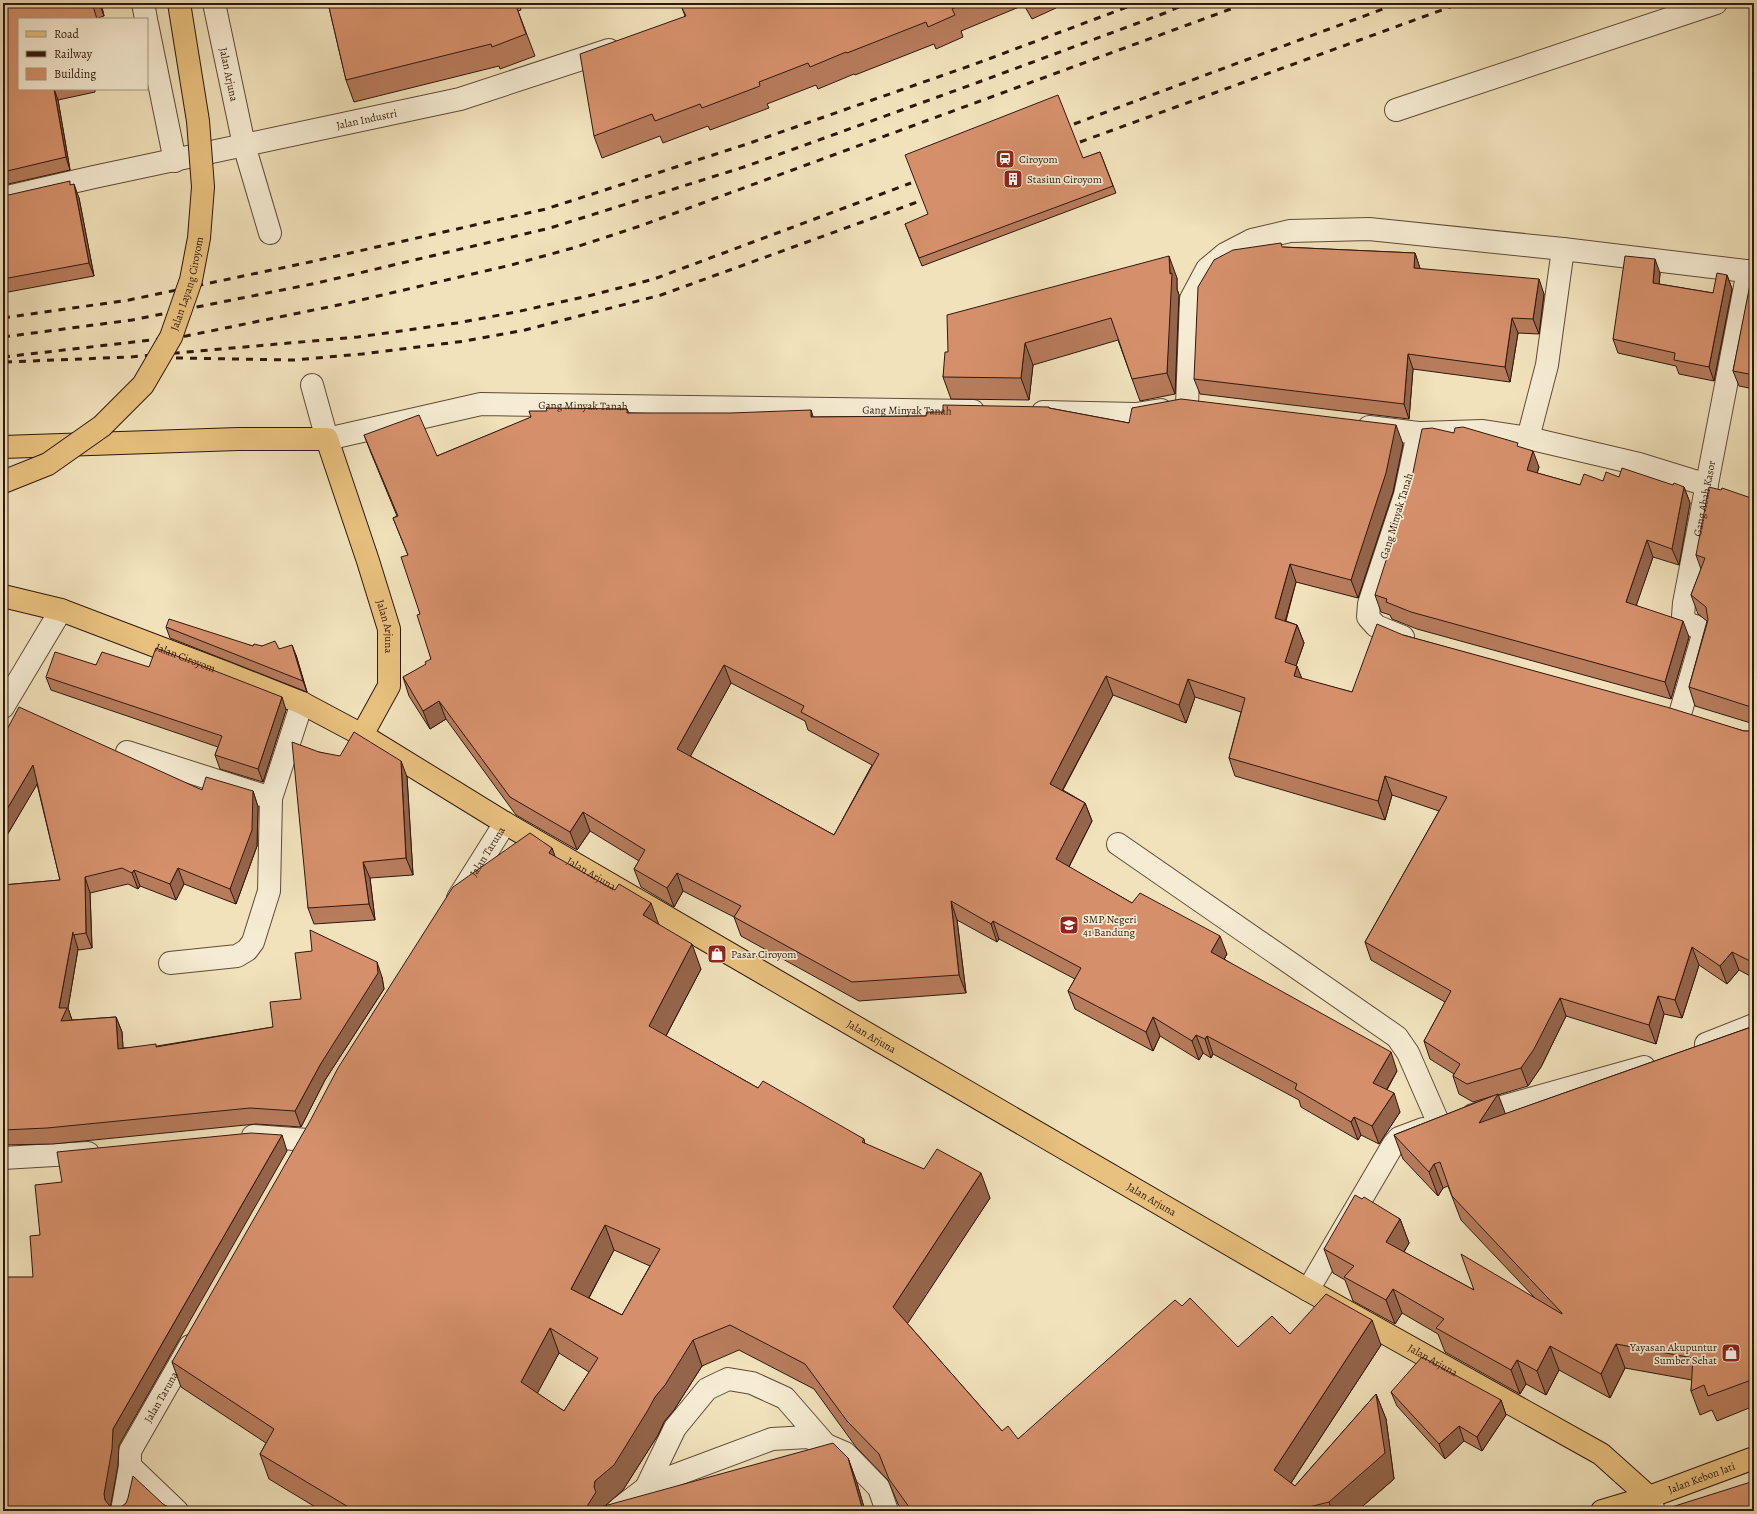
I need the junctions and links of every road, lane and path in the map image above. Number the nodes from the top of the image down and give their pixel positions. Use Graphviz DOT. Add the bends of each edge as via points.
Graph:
graph roads {
  1 [pos="143,3"];
  2 [pos="179,3"];
  3 [pos="214,3"];
  4 [pos="1716,3"];
  5 [pos="146,18"];
  6 [pos="148,29"];
  7 [pos="629,44"];
  8 [pos="1396,110"];
  9 [pos="244,145"];
  10 [pos="175,161"];
  11 [pos="3,198"];
  12 [pos="270,234"];
  13 [pos="1563,249"];
  14 [pos="1751,271"];
  15 [pos="312,385"];
  16 [pos="1187,405"];
  17 [pos="1210,408"];
  18 [pos="993,412"];
  19 [pos="1024,412"];
  20 [pos="1349,424"];
  21 [pos="1418,433"];
  22 [pos="1528,438"];
  23 [pos="327,439"];
  24 [pos="3,447"];
  25 [pos="3,482"];
  26 [pos="1707,485"];
  27 [pos="3,596"];
  28 [pos="61,610"];
  29 [pos="1420,643"];
  30 [pos="302,704"];
  31 [pos="3,707"];
  32 [pos="1702,721"];
  33 [pos="362,735"];
  34 [pos="127,752"];
  35 [pos="271,798"];
  36 [pos="506,823"];
  37 [pos="1118,844"];
  38 [pos="446,915"];
  39 [pos="170,963"];
  40 [pos="1754,1025"];
  41 [pos="1690,1051"];
  42 [pos="1661,1062"];
  43 [pos="318,1120"];
  44 [pos="1439,1124"];
  45 [pos="234,1138"];
  46 [pos="308,1140"];
  47 [pos="107,1151"];
  48 [pos="3,1158"];
  49 [pos="296,1161"];
  50 [pos="1308,1290"];
  51 [pos="201,1326"];
  52 [pos="826,1444"];
  53 [pos="1754,1458"];
  54 [pos="130,1466"];
  55 [pos="646,1488"];
  56 [pos="1652,1504"];
  57 [pos="122,1511"];
  58 [pos="177,1511"];
  59 [pos="616,1511"];
  60 [pos="887,1511"];
  61 [pos="1602,1511"];
  1 -- 5 [label="street"];
  2 -- 25 [label="main road, Jalan Layang Ciroyom, bridge" via="198,121 203,187 199,238 191,280 171,337 143,385 102,426 48,464"];
  3 -- 9 [label="street, Jalan Arjuna"];
  4 -- 8 [label="street"];
  6 -- 10 [label="street"];
  7 -- 9 [label="street, Jalan Industri" via="460,99"];
  9 -- 10 [label="street, Jalan Industri"];
  9 -- 12 [label="street, Jalan Arjuna"];
  10 -- 11 [label="street, Jalan Industri"];
  13 -- 14 [label="street"];
  13 -- 16 [label="street" via="1369,230 1290,231 1252,240 1225,254 1207,269 1191,299"];
  13 -- 22 [label="street" via="1547,365"];
  14 -- 26 [label="street, Gang Abah Kasor"];
  15 -- 23 [label="street"];
  16 -- 17 [label="street"];
  16 -- 19 [label="street" via="1136,414"];
  18 -- 23 [label="street, Gang Minyak Tanah" via="481,404"];
  20 -- 21 [label="street"];
  21 -- 22 [label="street" via="1483,431"];
  21 -- 29 [label="street, Gang Minyak Tanah" via="1405,495 1369,604 1368,617 1376,626"];
  22 -- 26 [label="street" via="1639,464"];
  23 -- 24 [label="main road" via="238,439"];
  23 -- 33 [label="main road, Jalan Arjuna" via="389,629 389,686"];
  26 -- 32 [label="street, Gang Abah Kasor" via="1683,616 1688,624 1702,631 1702,638 1672,712"];
  27 -- 28 [label="main road, Jalan Ciroyom"];
  28 -- 30 [label="main road, Jalan Ciroyom"];
  28 -- 31 [label="street"];
  30 -- 33 [label="main road, Jalan Ciroyom"];
  30 -- 35 [label="street"];
  33 -- 36 [label="main road, Jalan Arjuna"];
  34 -- 35 [label="street"];
  35 -- 39 [label="street" via="269,891 253,942 247,950 237,956"];
  36 -- 38 [label="street, Jalan Taruna"];
  36 -- 50 [label="main road, Jalan Arjuna"];
  37 -- 44 [label="street" via="1397,1037 1408,1053"];
  40 -- 41 [label="street"];
  42 -- 44 [label="street"];
  43 -- 46 [label="street"];
  44 -- 50 [label="street" via="1408,1133 1393,1145"];
  45 -- 46 [label="street" via="257,1136"];
  46 -- 49 [label="street"];
  47 -- 48 [label="street"];
  50 -- 56 [label="main road, Jalan Arjuna" via="1602,1454"];
  51 -- 54 [label="street, Jalan Taruna" via="130,1451"];
  52 -- 55 [label="street" via="808,1438 772,1439"];
  52 -- 55 [label="street" via="784,1398 752,1382 728,1379 707,1388 675,1428"];
  52 -- 60 [label="street" via="845,1453 879,1488"];
  53 -- 56 [label="main road, Jalan Kebon Jati"];
  54 -- 57 [label="street, Jalan Taruna"];
  54 -- 58 [label="street"];
  55 -- 59 [label="street"];
  56 -- 61 [label="main road, Jalan Kebon Jati"];
}
